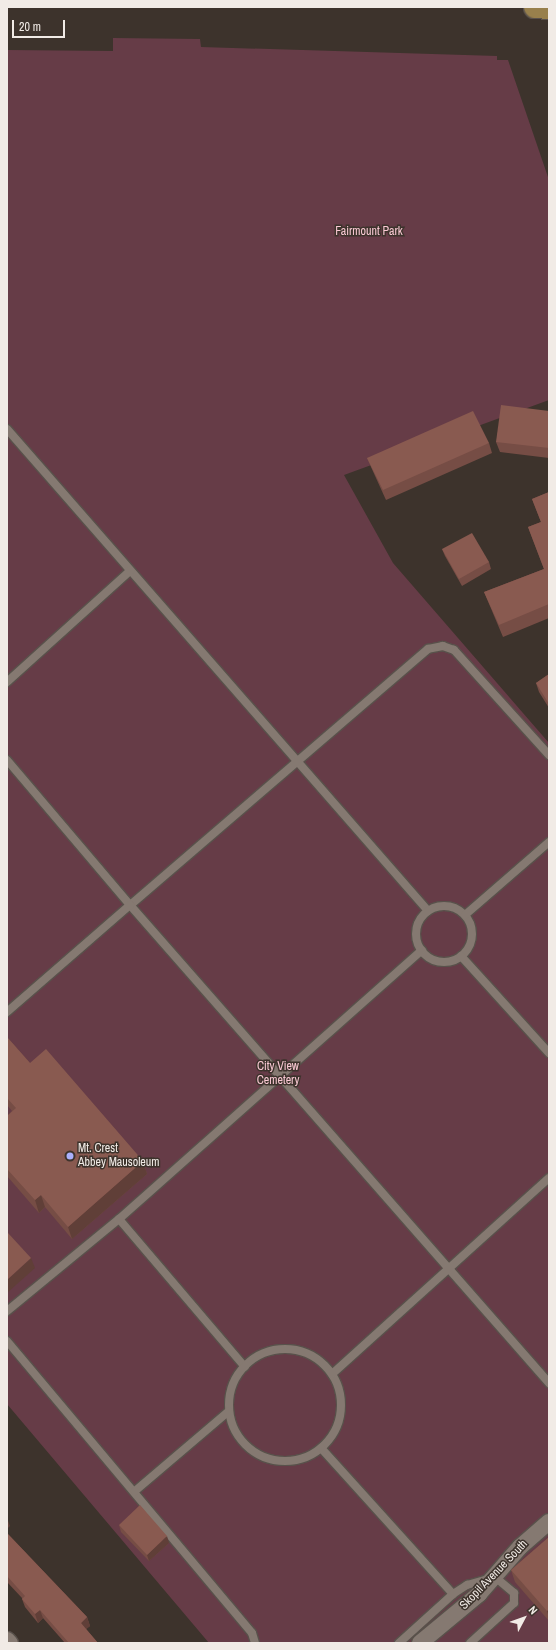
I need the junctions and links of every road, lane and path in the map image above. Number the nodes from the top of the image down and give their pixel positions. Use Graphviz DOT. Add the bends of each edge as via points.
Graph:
graph roads {
  1 [pos="535,7"];
  2 [pos="549,8"];
  3 [pos="7,429"];
  4 [pos="130,571"];
  5 [pos="7,682"];
  6 [pos="549,755"];
  7 [pos="7,760"];
  8 [pos="295,760"];
  9 [pos="549,842"];
  10 [pos="130,905"];
  11 [pos="428,911"];
  12 [pos="464,915"];
  13 [pos="422,950"];
  14 [pos="461,956"];
  15 [pos="7,1012"];
  16 [pos="549,1053"];
  17 [pos="278,1077"];
  18 [pos="549,1178"];
  19 [pos="119,1219"];
  20 [pos="448,1268"];
  21 [pos="7,1311"];
  22 [pos="7,1341"];
  23 [pos="244,1367"];
  24 [pos="332,1374"];
  25 [pos="549,1383"];
  26 [pos="229,1411"];
  27 [pos="321,1448"];
  28 [pos="135,1491"];
  29 [pos="549,1522"];
  30 [pos="495,1577"];
  31 [pos="453,1594"];
  32 [pos="7,1640"];
  33 [pos="426,1641"];
  34 [pos="10,1643"];
  35 [pos="255,1643"];
  36 [pos="399,1643"];
  37 [pos="470,1643"];
  1 -- 2 [label="main road"];
  3 -- 4 [label="lane"];
  4 -- 5 [label="lane"];
  4 -- 8 [label="lane"];
  6 -- 8 [label="lane" via="465,660 443,646 428,649 305,758"];
  7 -- 10 [label="lane"];
  8 -- 10 [label="lane"];
  8 -- 11 [label="lane"];
  9 -- 12 [label="lane"];
  10 -- 15 [label="lane"];
  10 -- 17 [label="lane"];
  11 -- 12 [label="lane" via="446,906"];
  11 -- 13 [label="lane" via="417,925"];
  12 -- 14 [label="lane" via="472,930 472,940"];
  13 -- 14 [label="lane" via="436,960"];
  13 -- 17 [label="lane"];
  14 -- 16 [label="lane"];
  17 -- 19 [label="lane"];
  17 -- 20 [label="lane"];
  18 -- 20 [label="lane"];
  19 -- 21 [label="lane"];
  19 -- 23 [label="lane"];
  20 -- 24 [label="lane"];
  20 -- 25 [label="lane"];
  22 -- 28 [label="lane"];
  23 -- 24 [label="lane" via="258,1356 290,1350 320,1362"];
  23 -- 26 [label="lane" via="232,1390"];
  24 -- 27 [label="lane" via="341,1405 332,1436"];
  26 -- 27 [label="lane" via="243,1442 267,1458 290,1461"];
  26 -- 28 [label="lane"];
  27 -- 31 [label="lane"];
  28 -- 35 [label="lane" via="252,1633"];
  29 -- 30 [label="street, Skopil Avenue South" via="520,1547"];
  30 -- 31 [label="lane" via="467,1585"];
  30 -- 33 [label="street, Skopil Avenue South"];
  30 -- 37 [label="lane" via="514,1593 514,1603"];
  31 -- 36 [label="lane"];
  32 -- 34 [label="street"];
}
